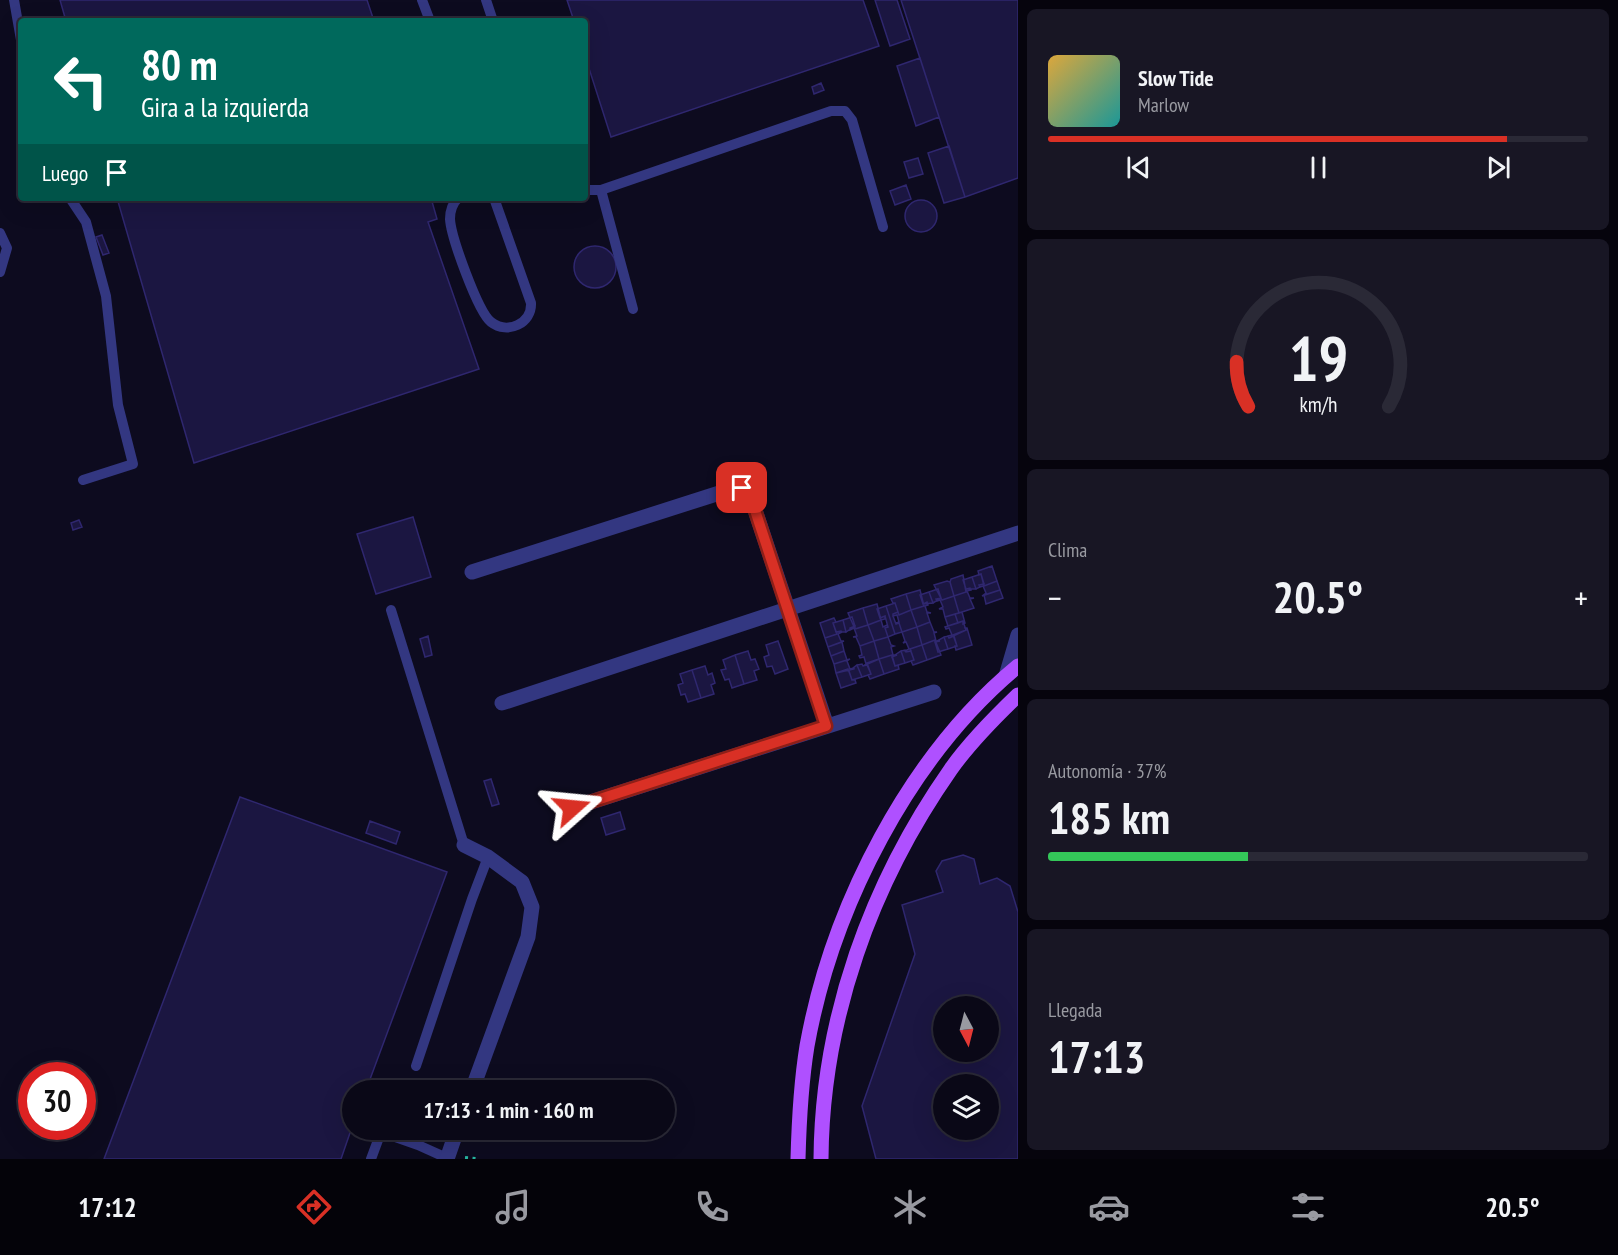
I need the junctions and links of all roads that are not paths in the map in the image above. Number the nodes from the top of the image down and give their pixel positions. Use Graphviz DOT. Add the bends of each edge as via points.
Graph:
graph roads {
  1 [pos="14,0"];
  2 [pos="422,0"];
  3 [pos="486,0"];
  4 [pos="429,18"];
  5 [pos="491,18"];
  6 [pos="18,23"];
  7 [pos="588,190"];
  8 [pos="601,190"];
  9 [pos="72,201"];
  10 [pos="456,201"];
  11 [pos="495,201"];
  12 [pos="883,227"];
  13 [pos="0,233"];
  14 [pos="0,272"];
  15 [pos="633,309"];
  16 [pos="83,480"];
  17 [pos="1018,533"];
  18 [pos="472,572"];
  19 [pos="787,609"];
  20 [pos="392,610"];
  21 [pos="1018,635"];
  22 [pos="1018,666"];
  23 [pos="1006,676"];
  24 [pos="934,692"];
  25 [pos="1018,695"];
  26 [pos="502,703"];
  27 [pos="826,726"];
  28 [pos="572,808"];
  29 [pos="464,845"];
  30 [pos="488,857"];
  31 [pos="416,1066"];
  32 [pos="476,1080"];
  33 [pos="453,1140"];
  34 [pos="447,1158"];
  35 [pos="371,1159"];
  36 [pos="798,1159"];
  37 [pos="820,1159"];
  1 -- 6 [label="lane"];
  2 -- 4 [label="lane"];
  3 -- 5 [label="lane"];
  7 -- 8 [label="lane"];
  8 -- 12 [label="lane" via="831,111 845,111 852,120"];
  8 -- 15 [label="lane"];
  9 -- 16 [label="lane" via="86,222 106,296 118,405 133,464"];
  10 -- 11 [label="lane" via="450,217 452,231 482,311 498,326 513,326 528,318 531,303"];
  13 -- 14 [label="lane" via="7,249"];
  17 -- 19 [label="street"];
  18 -- 19 [label="street" via="742,488 749,492"];
  19 -- 26 [label="street"];
  19 -- 27 [label="street"];
  20 -- 29 [label="lane"];
  21 -- 23 [label="street"];
  22 -- 23 [label="main road"];
  23 -- 36 [label="main road" via="957,725 915,782 850,903 825,974 807,1045 799,1106"];
  24 -- 27 [label="street"];
  25 -- 37 [label="main road" via="952,768 880,890 836,1020 824,1094"];
  27 -- 28 [label="street"];
  29 -- 30 [label="street"];
  30 -- 31 [label="lane"];
  30 -- 32 [label="street" via="522,882 532,906 528,937"];
  33 -- 34 [label="street"];
  34 -- 35 [label="lane" via="381,1132"];
}
